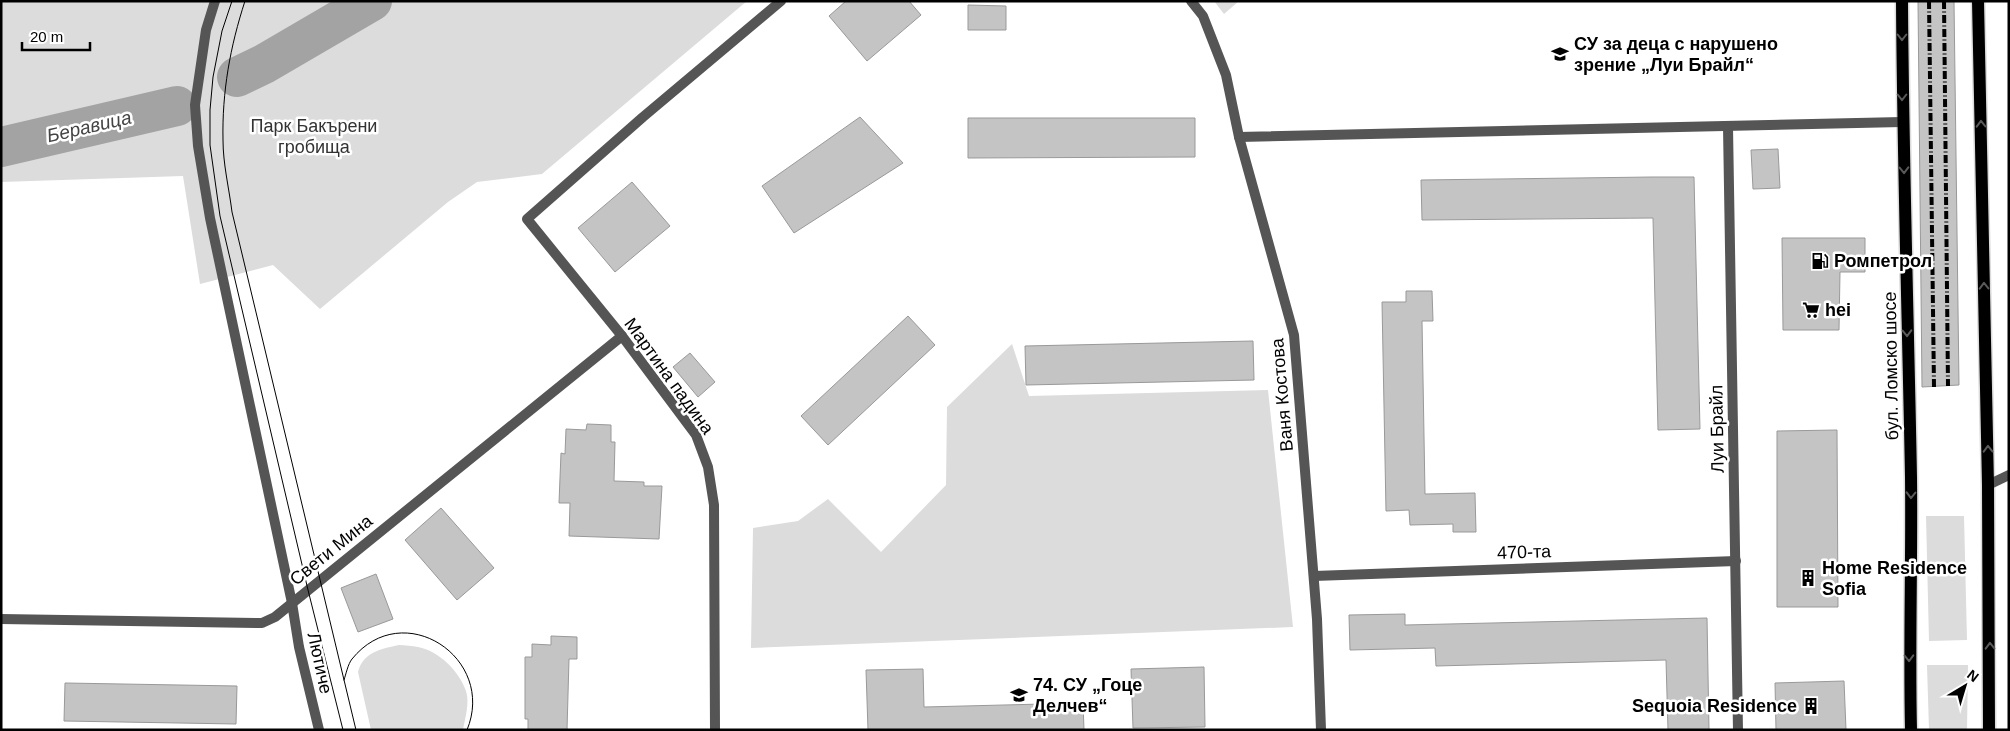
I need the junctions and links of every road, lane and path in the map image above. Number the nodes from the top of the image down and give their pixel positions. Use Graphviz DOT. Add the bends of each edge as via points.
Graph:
graph roads {
  1 [pos="215,1"];
  2 [pos="781,1"];
  3 [pos="1191,1"];
  4 [pos="1902,1"];
  5 [pos="1978,1"];
  6 [pos="1902,122"];
  7 [pos="1728,127"];
  8 [pos="1239,137"];
  9 [pos="622,336"];
  10 [pos="2009,476"];
  11 [pos="1988,485"];
  12 [pos="1736,561"];
  13 [pos="1314,576"];
  14 [pos="292,603"];
  15 [pos="1,619"];
  16 [pos="319,730"];
  17 [pos="715,730"];
  18 [pos="1321,730"];
  19 [pos="1738,730"];
  20 [pos="1911,730"];
  21 [pos="1989,730"];
  1 -- 14 [label="street, Лютиче" via="206,30 195,104 198,146 211,227"];
  2 -- 9 [label="street, Мартина падина" via="526,219"];
  3 -- 8 [label="street, Ваня Костова" via="1203,16 1223,67"];
  4 -- 6 [label="main road, бул. Ломско шосе, one-way"];
  11 -- 5 [label="main road, one-way"];
  6 -- 7 [label="street"];
  6 -- 20 [label="main road, бул. Ломско шосе, one-way" via="1911,479"];
  7 -- 8 [label="street"];
  7 -- 12 [label="street, Луи Брайл"];
  8 -- 13 [label="street, Ваня Костова" via="1294,335"];
  9 -- 14 [label="street, Свети Мина"];
  9 -- 17 [label="street, Мартина падина" via="696,435 708,466 714,505"];
  10 -- 11 [label="street"];
  21 -- 11 [label="main road, one-way"];
  12 -- 13 [label="street, 470-та"];
  12 -- 19 [label="street, Луи Брайл"];
  13 -- 18 [label="street, Ваня Костова"];
  14 -- 15 [label="street, Свети Мина" via="262,623"];
  14 -- 16 [label="street, Лютиче"];
}
